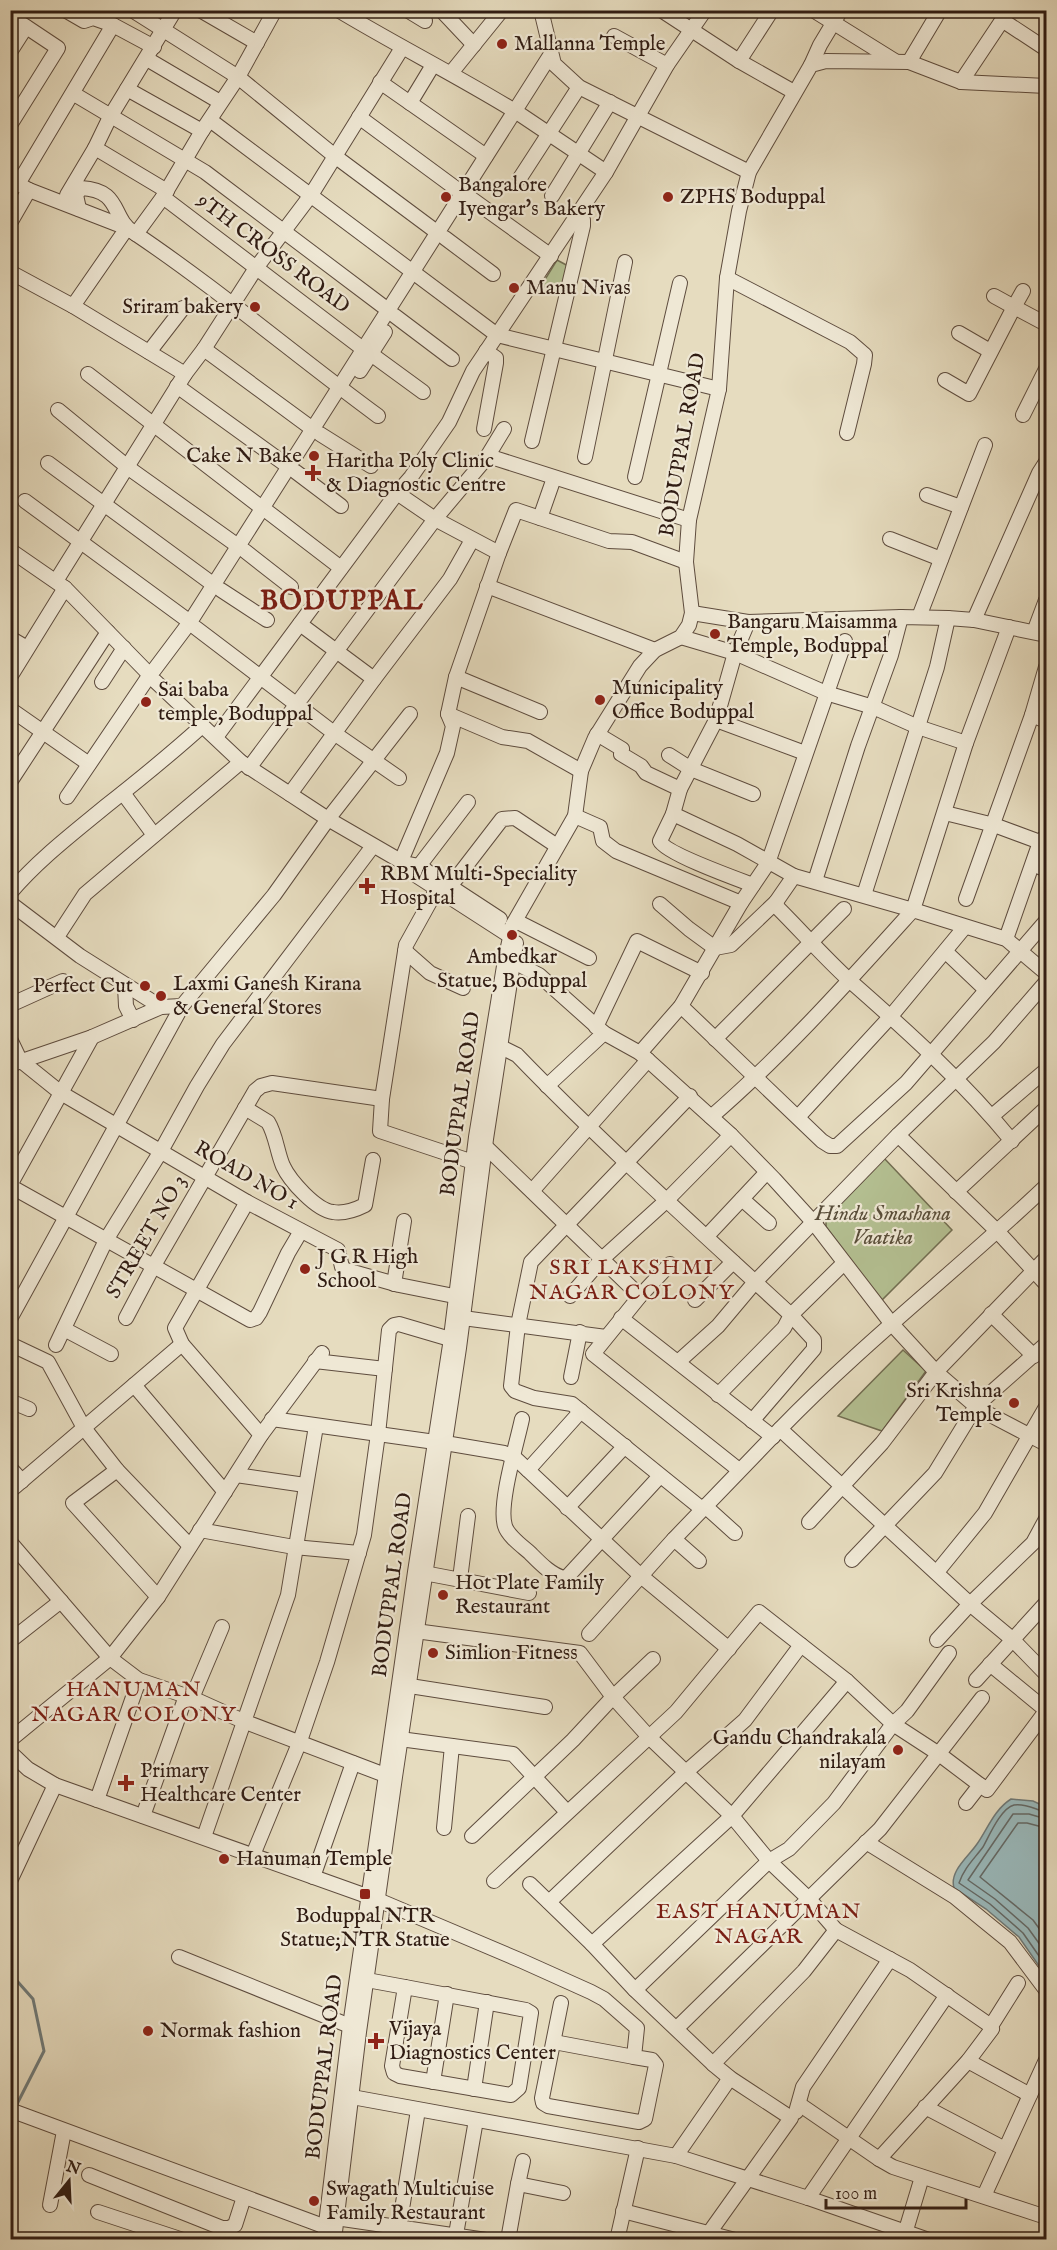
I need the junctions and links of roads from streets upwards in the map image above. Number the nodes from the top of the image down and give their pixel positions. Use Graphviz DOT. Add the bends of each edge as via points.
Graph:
graph roads {
  1 [pos="65,10"];
  2 [pos="132,10"];
  3 [pos="175,10"];
  4 [pos="200,10"];
  5 [pos="338,10"];
  6 [pos="407,10"];
  7 [pos="441,10"];
  8 [pos="541,10"];
  9 [pos="661,10"];
  10 [pos="705,10"];
  11 [pos="772,10"];
  12 [pos="813,10"];
  13 [pos="940,10"];
  14 [pos="271,12"];
  15 [pos="495,13"];
  16 [pos="1006,15"];
  17 [pos="10,16"];
  18 [pos="838,17"];
  19 [pos="425,21"];
  20 [pos="113,26"];
  21 [pos="26,27"];
  22 [pos="164,29"];
  23 [pos="692,30"];
  24 [pos="614,36"];
  25 [pos="256,44"];
  26 [pos="474,45"];
  27 [pos="402,48"];
  28 [pos="1047,48"];
  29 [pos="10,52"];
  30 [pos="151,53"];
  31 [pos="552,59"];
  32 [pos="739,61"];
  33 [pos="902,61"];
  34 [pos="434,65"];
  35 [pos="667,65"];
  36 [pos="811,65"];
  37 [pos="452,73"];
  38 [pos="238,77"];
  39 [pos="380,82"];
  40 [pos="961,82"];
  41 [pos="1044,82"];
  42 [pos="579,87"];
  43 [pos="127,89"];
  44 [pos="794,92"];
  45 [pos="74,94"];
  46 [pos="220,102"];
  47 [pos="610,102"];
  48 [pos="410,103"];
  49 [pos="517,113"];
  50 [pos="640,116"];
  51 [pos="110,117"];
  52 [pos="359,117"];
  53 [pos="10,125"];
  54 [pos="206,125"];
  55 [pos="549,134"];
  56 [pos="95,148"];
  57 [pos="578,154"];
  58 [pos="486,156"];
  59 [pos="336,157"];
  60 [pos="186,159"];
  61 [pos="606,172"];
  62 [pos="749,172"];
  63 [pos="520,178"];
  64 [pos="19,185"];
  65 [pos="165,194"];
  66 [pos="311,195"];
  67 [pos="466,195"];
  68 [pos="552,196"];
  69 [pos="62,202"];
  70 [pos="79,209"];
  71 [pos="577,216"];
  72 [pos="10,224"];
  73 [pos="131,231"];
  74 [pos="283,231"];
  75 [pos="441,235"];
  76 [pos="550,256"];
  77 [pos="625,262"];
  78 [pos="256,268"];
  79 [pos="10,272"];
  80 [pos="416,274"];
  81 [pos="493,274"];
  82 [pos="727,278"];
  83 [pos="680,284"];
  84 [pos="1023,291"];
  85 [pos="994,296"];
  86 [pos="233,304"];
  87 [pos="73,306"];
  88 [pos="1014,307"];
  89 [pos="183,308"];
  90 [pos="392,313"];
  91 [pos="1047,324"];
  92 [pos="959,333"];
  93 [pos="497,335"];
  94 [pos="204,349"];
  95 [pos="555,349"];
  96 [pos="486,351"];
  97 [pos="990,351"];
  98 [pos="149,352"];
  99 [pos="367,352"];
  100 [pos="452,359"];
  101 [pos="604,360"];
  102 [pos="1047,369"];
  103 [pos="88,374"];
  104 [pos="185,374"];
  105 [pos="660,374"];
  106 [pos="945,380"];
  107 [pos="177,386"];
  108 [pos="718,389"];
  109 [pos="342,390"];
  110 [pos="423,392"];
  111 [pos="58,410"];
  112 [pos="1023,415"];
  113 [pos="378,416"];
  114 [pos="153,424"];
  115 [pos="484,429"];
  116 [pos="504,429"];
  117 [pos="317,432"];
  118 [pos="847,433"];
  119 [pos="532,441"];
  120 [pos="985,445"];
  121 [pos="487,457"];
  122 [pos="585,457"];
  123 [pos="1047,462"];
  124 [pos="48,463"];
  125 [pos="371,466"];
  126 [pos="127,467"];
  127 [pos="292,469"];
  128 [pos="635,477"];
  129 [pos="554,478"];
  130 [pos="396,493"];
  131 [pos="927,495"];
  132 [pos="25,501"];
  133 [pos="104,504"];
  134 [pos="341,506"];
  135 [pos="961,507"];
  136 [pos="265,510"];
  137 [pos="540,518"];
  138 [pos="435,519"];
  139 [pos="689,520"];
  140 [pos="890,539"];
  141 [pos="472,540"];
  142 [pos="81,542"];
  143 [pos="242,549"];
  144 [pos="10,550"];
  145 [pos="499,553"];
  146 [pos="941,559"];
  147 [pos="686,562"];
  148 [pos="341,568"];
  149 [pos="61,585"];
  150 [pos="487,586"];
  151 [pos="217,587"];
  152 [pos="291,587"];
  153 [pos="1047,600"];
  154 [pos="692,613"];
  155 [pos="901,617"];
  156 [pos="919,617"];
  157 [pos="948,618"];
  158 [pos="267,620"];
  159 [pos="974,620"];
  160 [pos="748,622"];
  161 [pos="300,624"];
  162 [pos="193,625"];
  163 [pos="1009,627"];
  164 [pos="108,632"];
  165 [pos="1040,633"];
  166 [pos="681,637"];
  167 [pos="10,638"];
  168 [pos="845,641"];
  169 [pos="27,648"];
  170 [pos="124,648"];
  171 [pos="655,650"];
  172 [pos="336,652"];
  173 [pos="735,653"];
  174 [pos="1047,667"];
  175 [pos="10,676"];
  176 [pos="152,676"];
  177 [pos="456,677"];
  178 [pos="260,678"];
  179 [pos="374,679"];
  180 [pos="102,682"];
  181 [pos="826,693"];
  182 [pos="297,705"];
  183 [pos="873,708"];
  184 [pos="10,709"];
  185 [pos="540,712"];
  186 [pos="410,714"];
  187 [pos="448,714"];
  188 [pos="1032,715"];
  189 [pos="716,720"];
  190 [pos="1047,721"];
  191 [pos="202,726"];
  192 [pos="918,727"];
  193 [pos="44,731"];
  194 [pos="334,734"];
  195 [pos="597,734"];
  196 [pos="216,737"];
  197 [pos="966,743"];
  198 [pos="805,753"];
  199 [pos="669,755"];
  200 [pos="374,761"];
  201 [pos="89,764"];
  202 [pos="245,765"];
  203 [pos="691,769"];
  204 [pos="581,771"];
  205 [pos="399,778"];
  206 [pos="10,782"];
  207 [pos="680,789"];
  208 [pos="123,793"];
  209 [pos="290,794"];
  210 [pos="753,794"];
  211 [pos="67,797"];
  212 [pos="468,802"];
  213 [pos="945,813"];
  214 [pos="673,814"];
  215 [pos="575,816"];
  216 [pos="328,819"];
  217 [pos="994,825"];
  218 [pos="154,835"];
  219 [pos="1043,839"];
  220 [pos="373,846"];
  221 [pos="557,846"];
  222 [pos="403,862"];
  223 [pos="768,863"];
  224 [pos="1033,864"];
  225 [pos="419,866"];
  226 [pos="1047,870"];
  227 [pos="794,876"];
  228 [pos="815,881"];
  229 [pos="753,885"];
  230 [pos="444,890"];
  231 [pos="10,893"];
  232 [pos="864,895"];
  233 [pos="966,899"];
  234 [pos="776,902"];
  235 [pos="10,903"];
  236 [pos="741,903"];
  237 [pos="660,904"];
  238 [pos="844,909"];
  239 [pos="913,910"];
  240 [pos="1047,921"];
  241 [pos="964,928"];
  242 [pos="512,930"];
  243 [pos="57,937"];
  244 [pos="1006,939"];
  245 [pos="811,942"];
  246 [pos="715,948"];
  247 [pos="405,951"];
  248 [pos="1019,951"];
  249 [pos="946,952"];
  250 [pos="589,958"];
  251 [pos="514,962"];
  252 [pos="702,973"];
  253 [pos="1047,973"];
  254 [pos="850,980"];
  255 [pos="63,981"];
  256 [pos="1047,982"];
  257 [pos="125,986"];
  258 [pos="463,988"];
  259 [pos="986,990"];
  260 [pos="10,1005"];
  261 [pos="182,1006"];
  262 [pos="681,1006"];
  263 [pos="161,1007"];
  264 [pos="891,1016"];
  265 [pos="133,1020"];
  266 [pos="600,1030"];
  267 [pos="92,1037"];
  268 [pos="10,1039"];
  269 [pos="715,1039"];
  270 [pos="496,1044"];
  271 [pos="930,1055"];
  272 [pos="644,1056"];
  273 [pos="14,1064"];
  274 [pos="1047,1070"];
  275 [pos="757,1077"];
  276 [pos="955,1080"];
  277 [pos="547,1086"];
  278 [pos="61,1093"];
  279 [pos="690,1096"];
  280 [pos="382,1099"];
  281 [pos="245,1108"];
  282 [pos="1047,1108"];
  283 [pos="992,1116"];
  284 [pos="711,1117"];
  285 [pos="798,1117"];
  286 [pos="116,1126"];
  287 [pos="590,1128"];
  288 [pos="732,1135"];
  289 [pos="898,1135"];
  290 [pos="1012,1141"];
  291 [pos="485,1146"];
  292 [pos="161,1151"];
  293 [pos="374,1160"];
  294 [pos="473,1162"];
  295 [pos="627,1163"];
  296 [pos="767,1172"];
  297 [pos="206,1178"];
  298 [pos="10,1186"];
  299 [pos="1047,1186"];
  300 [pos="532,1191"];
  301 [pos="956,1192"];
  302 [pos="742,1198"];
  303 [pos="666,1201"];
  304 [pos="247,1202"];
  305 [pos="66,1217"];
  306 [pos="404,1221"];
  307 [pos="769,1223"];
  308 [pos="813,1223"];
  309 [pos="567,1225"];
  310 [pos="301,1231"];
  311 [pos="998,1232"];
  312 [pos="707,1236"];
  313 [pos="106,1240"];
  314 [pos="1047,1258"];
  315 [pos="602,1259"];
  316 [pos="734,1262"];
  317 [pos="844,1263"];
  318 [pos="670,1264"];
  319 [pos="153,1267"];
  320 [pos="1033,1270"];
  321 [pos="755,1282"];
  322 [pos="394,1284"];
  323 [pos="1047,1284"];
  324 [pos="195,1291"];
  325 [pos="16,1294"];
  326 [pos="570,1296"];
  327 [pos="640,1296"];
  328 [pos="461,1297"];
  329 [pos="695,1299"];
  330 [pos="991,1314"];
  331 [pos="790,1315"];
  332 [pos="126,1318"];
  333 [pos="463,1318"];
  334 [pos="621,1318"];
  335 [pos="10,1319"];
  336 [pos="891,1323"];
  337 [pos="518,1325"];
  338 [pos="64,1329"];
  339 [pos="580,1332"];
  340 [pos="606,1337"];
  341 [pos="450,1339"];
  342 [pos="10,1344"];
  343 [pos="182,1344"];
  344 [pos="1047,1344"];
  345 [pos="56,1345"];
  346 [pos="111,1354"];
  347 [pos="1034,1356"];
  348 [pos="678,1362"];
  349 [pos="385,1369"];
  350 [pos="936,1372"];
  351 [pos="571,1377"];
  352 [pos="134,1385"];
  353 [pos="718,1395"];
  354 [pos="10,1401"];
  355 [pos="976,1406"];
  356 [pos="1047,1407"];
  357 [pos="29,1409"];
  358 [pos="581,1411"];
  359 [pos="272,1419"];
  360 [pos="522,1419"];
  361 [pos="752,1421"];
  362 [pos="316,1426"];
  363 [pos="84,1428"];
  364 [pos="776,1433"];
  365 [pos="378,1434"];
  366 [pos="261,1435"];
  367 [pos="1031,1436"];
  368 [pos="440,1443"];
  369 [pos="1047,1444"];
  370 [pos="625,1446"];
  371 [pos="514,1457"];
  372 [pos="10,1468"];
  373 [pos="117,1470"];
  374 [pos="528,1470"];
  375 [pos="740,1470"];
  376 [pos="236,1475"];
  377 [pos="660,1476"];
  378 [pos="22,1481"];
  379 [pos="305,1485"];
  380 [pos="842,1486"];
  381 [pos="10,1491"];
  382 [pos="225,1492"];
  383 [pos="567,1508"];
  384 [pos="703,1508"];
  385 [pos="468,1516"];
  386 [pos="1047,1519"];
  387 [pos="809,1522"];
  388 [pos="886,1526"];
  389 [pos="201,1530"];
  390 [pos="735,1533"];
  391 [pos="674,1539"];
  392 [pos="603,1540"];
  393 [pos="10,1542"];
  394 [pos="190,1546"];
  395 [pos="294,1547"];
  396 [pos="359,1553"];
  397 [pos="852,1560"];
  398 [pos="699,1562"];
  399 [pos="937,1572"];
  400 [pos="424,1573"];
  401 [pos="641,1576"];
  402 [pos="460,1580"];
  403 [pos="529,1593"];
  404 [pos="158,1597"];
  405 [pos="61,1601"];
  406 [pos="1047,1603"];
  407 [pos="970,1604"];
  408 [pos="222,1626"];
  409 [pos="411,1630"];
  410 [pos="589,1634"];
  411 [pos="1012,1639"];
  412 [pos="937,1640"];
  413 [pos="10,1641"];
  414 [pos="801,1645"];
  415 [pos="729,1649"];
  416 [pos="949,1653"];
  417 [pos="110,1658"];
  418 [pos="653,1659"];
  419 [pos="990,1664"];
  420 [pos="1047,1674"];
  421 [pos="139,1680"];
  422 [pos="976,1680"];
  423 [pos="847,1681"];
  424 [pos="410,1686"];
  425 [pos="189,1697"];
  426 [pos="613,1697"];
  427 [pos="982,1698"];
  428 [pos="545,1707"];
  429 [pos="1047,1711"];
  430 [pos="243,1721"];
  431 [pos="893,1725"];
  432 [pos="649,1737"];
  433 [pos="400,1739"];
  434 [pos="10,1740"];
  435 [pos="300,1741"];
  436 [pos="452,1746"];
  437 [pos="10,1752"];
  438 [pos="939,1754"];
  439 [pos="353,1763"];
  440 [pos="686,1772"];
  441 [pos="385,1775"];
  442 [pos="534,1776"];
  443 [pos="56,1785"];
  444 [pos="980,1785"];
  445 [pos="97,1800"];
  446 [pos="966,1803"];
  447 [pos="567,1812"];
  448 [pos="732,1815"];
  449 [pos="143,1816"];
  450 [pos="444,1828"];
  451 [pos="472,1836"];
  452 [pos="204,1837"];
  453 [pos="866,1842"];
  454 [pos="253,1855"];
  455 [pos="769,1861"];
  456 [pos="313,1877"];
  457 [pos="10,1881"];
  458 [pos="494,1881"];
  459 [pos="530,1884"];
  460 [pos="373,1899"];
  461 [pos="810,1899"];
  462 [pos="549,1902"];
  463 [pos="836,1930"];
  464 [pos="592,1944"];
  465 [pos="179,1957"];
  466 [pos="890,1959"];
  467 [pos="367,1980"];
  468 [pos="1018,1983"];
  469 [pos="405,1987"];
  470 [pos="635,1990"];
  471 [pos="1047,1990"];
  472 [pos="447,1994"];
  473 [pos="946,1995"];
  474 [pos="488,2002"];
  475 [pos="561,2002"];
  476 [pos="350,2026"];
  477 [pos="991,2026"];
  478 [pos="677,2028"];
  479 [pos="554,2042"];
  480 [pos="634,2057"];
  481 [pos="1047,2060"];
  482 [pos="968,2061"];
  483 [pos="713,2064"];
  484 [pos="730,2078"];
  485 [pos="433,2082"];
  486 [pos="474,2089"];
  487 [pos="1030,2095"];
  488 [pos="352,2097"];
  489 [pos="799,2104"];
  490 [pos="925,2108"];
  491 [pos="10,2110"];
  492 [pos="418,2110"];
  493 [pos="791,2118"];
  494 [pos="476,2120"];
  495 [pos="64,2131"];
  496 [pos="847,2138"];
  497 [pos="638,2148"];
  498 [pos="1005,2149"];
  499 [pos="676,2156"];
  500 [pos="879,2159"];
  501 [pos="523,2161"];
  502 [pos="89,2175"];
  503 [pos="922,2177"];
  504 [pos="746,2179"];
  505 [pos="518,2184"];
  506 [pos="563,2193"];
  507 [pos="984,2196"];
  508 [pos="244,2197"];
  509 [pos="808,2198"];
  510 [pos="51,2205"];
  511 [pos="623,2211"];
  512 [pos="98,2212"];
  513 [pos="1047,2217"];
  514 [pos="328,2225"];
  515 [pos="399,2233"];
  516 [pos="706,2236"];
  517 [pos="904,2236"];
  518 [pos="455,2237"];
  519 [pos="183,2240"];
  520 [pos="334,2240"];
  521 [pos="486,2240"];
  522 [pos="508,2240"];
  523 [pos="617,2240"];
  524 [pos="735,2240"];
  525 [pos="928,2240"];
  1 -- 20 [label="street" via="84,21 93,18"];
  2 -- 22 [label="street"];
  3 -- 22 [label="street"];
  4 -- 25 [label="street"];
  5 -- 27 [label="street"];
  6 -- 19 [label="street"];
  7 -- 26 [label="street"];
  8 -- 31 [label="street"];
  9 -- 23 [label="street"];
  10 -- 23 [label="street"];
  11 -- 32 [label="street"];
  12 -- 18 [label="street"];
  13 -- 33 [label="street"];
  14 -- 25 [label="street"];
  15 -- 26 [label="street"];
  16 -- 28 [label="street"];
  16 -- 40 [label="street"];
  17 -- 21 [label="street"];
  18 -- 33 [label="street"];
  18 -- 36 [label="street, BODUPPAL ROAD"];
  20 -- 30 [label="street"];
  20 -- 45 [label="street"];
  21 -- 29 [label="street"];
  21 -- 53 [label="street" via="58,48"];
  22 -- 30 [label="street"];
  22 -- 38 [label="street"];
  23 -- 32 [label="street"];
  23 -- 35 [label="street"];
  24 -- 35 [label="street"];
  25 -- 38 [label="street"];
  26 -- 37 [label="street"];
  27 -- 34 [label="street"];
  27 -- 39 [label="street"];
  30 -- 43 [label="street"];
  30 -- 46 [label="street"];
  31 -- 42 [label="street"];
  31 -- 49 [label="street"];
  32 -- 44 [label="street"];
  33 -- 36 [label="street" via="826,61"];
  33 -- 40 [label="street"];
  34 -- 37 [label="street"];
  34 -- 48 [label="street"];
  35 -- 50 [label="street"];
  36 -- 44 [label="street, BODUPPAL ROAD"];
  37 -- 49 [label="street"];
  38 -- 46 [label="street"];
  38 -- 59 [label="street"];
  39 -- 48 [label="street"];
  39 -- 52 [label="street"];
  40 -- 41 [label="street"];
  42 -- 47 [label="street"];
  42 -- 55 [label="street"];
  43 -- 51 [label="street"];
  43 -- 54 [label="street"];
  44 -- 62 [label="street, BODUPPAL ROAD"];
  45 -- 51 [label="street"];
  45 -- 64 [label="street"];
  46 -- 54 [label="street"];
  47 -- 50 [label="street"];
  47 -- 57 [label="street"];
  48 -- 58 [label="street"];
  49 -- 55 [label="street"];
  49 -- 58 [label="street"];
  49 -- 67 [label="street"];
  50 -- 61 [label="street"];
  50 -- 62 [label="street"];
  51 -- 56 [label="street"];
  51 -- 60 [label="street"];
  52 -- 59 [label="street"];
  52 -- 67 [label="street"];
  54 -- 60 [label="street"];
  54 -- 66 [label="street"];
  55 -- 57 [label="street"];
  55 -- 63 [label="street"];
  56 -- 65 [label="street, 9TH CROSS ROAD"];
  56 -- 69 [label="street"];
  57 -- 61 [label="street"];
  57 -- 68 [label="street"];
  58 -- 67 [label="street"];
  59 -- 66 [label="street"];
  59 -- 75 [label="street"];
  60 -- 65 [label="street"];
  60 -- 74 [label="street"];
  61 -- 71 [label="street"];
  62 -- 82 [label="street, BODUPPAL ROAD"];
  64 -- 69 [label="street"];
  64 -- 72 [label="street"];
  65 -- 73 [label="street"];
  65 -- 78 [label="street, 9TH CROSS ROAD"];
  66 -- 74 [label="street"];
  66 -- 80 [label="street"];
  67 -- 75 [label="street"];
  67 -- 76 [label="street"];
  69 -- 70 [label="street"];
  70 -- 73 [label="street"];
  70 -- 73 [label="street" via="76,195 81,188 97,192 116,206"];
  71 -- 76 [label="street"];
  71 -- 95 [label="street" via="583,220 583,226"];
  73 -- 86 [label="street"];
  73 -- 87 [label="street"];
  74 -- 78 [label="street"];
  74 -- 90 [label="street"];
  75 -- 80 [label="street"];
  75 -- 81 [label="street"];
  76 -- 93 [label="street"];
  77 -- 101 [label="street"];
  78 -- 86 [label="street"];
  78 -- 99 [label="street, 9TH CROSS ROAD"];
  79 -- 87 [label="street"];
  80 -- 90 [label="street"];
  80 -- 93 [label="street"];
  82 -- 108 [label="street, BODUPPAL ROAD"];
  82 -- 118 [label="street" via="850,342 865,355"];
  83 -- 105 [label="street"];
  84 -- 88 [label="street"];
  85 -- 88 [label="street"];
  86 -- 94 [label="street"];
  86 -- 109 [label="street"];
  87 -- 98 [label="street"];
  88 -- 91 [label="street"];
  88 -- 97 [label="street"];
  89 -- 98 [label="street"];
  90 -- 99 [label="street"];
  90 -- 100 [label="street"];
  92 -- 97 [label="street"];
  93 -- 95 [label="street"];
  93 -- 96 [label="street"];
  94 -- 104 [label="street"];
  94 -- 117 [label="street"];
  95 -- 101 [label="street"];
  95 -- 119 [label="street"];
  96 -- 115 [label="street" via="496,358 496,363"];
  96 -- 130 [label="street" via="449,422"];
  97 -- 106 [label="street" via="969,394"];
  98 -- 104 [label="street"];
  99 -- 109 [label="street"];
  99 -- 110 [label="street, 9TH CROSS ROAD"];
  101 -- 105 [label="street"];
  101 -- 122 [label="street"];
  102 -- 112 [label="street"];
  103 -- 114 [label="street"];
  104 -- 107 [label="street"];
  105 -- 108 [label="street"];
  105 -- 128 [label="street"];
  107 -- 114 [label="street"];
  107 -- 127 [label="street"];
  108 -- 139 [label="street, BODUPPAL ROAD"];
  109 -- 113 [label="street"];
  109 -- 117 [label="street"];
  111 -- 126 [label="street"];
  114 -- 126 [label="street"];
  114 -- 136 [label="street"];
  116 -- 121 [label="street"];
  117 -- 125 [label="street"];
  117 -- 127 [label="street"];
  120 -- 135 [label="street"];
  121 -- 129 [label="street"];
  121 -- 138 [label="street"];
  123 -- 159 [label="street"];
  124 -- 133 [label="street"];
  126 -- 133 [label="street"];
  126 -- 143 [label="street"];
  127 -- 134 [label="street"];
  127 -- 136 [label="street"];
  129 -- 137 [label="street"];
  129 -- 139 [label="street"];
  130 -- 138 [label="street"];
  130 -- 148 [label="street"];
  131 -- 135 [label="street"];
  132 -- 142 [label="street"];
  133 -- 142 [label="street"];
  133 -- 151 [label="street"];
  135 -- 146 [label="street"];
  136 -- 143 [label="street"];
  136 -- 148 [label="street"];
  137 -- 145 [label="street" via="516,510"];
  137 -- 147 [label="street" via="609,541 632,542"];
  138 -- 141 [label="street"];
  138 -- 172 [label="street"];
  139 -- 147 [label="street, BODUPPAL ROAD"];
  140 -- 146 [label="street"];
  141 -- 145 [label="street"];
  141 -- 179 [label="street" via="450,579"];
  142 -- 149 [label="street"];
  142 -- 162 [label="street"];
  143 -- 151 [label="street"];
  143 -- 152 [label="street"];
  144 -- 149 [label="street"];
  145 -- 150 [label="street"];
  146 -- 156 [label="street"];
  147 -- 154 [label="street, BODUPPAL ROAD"];
  148 -- 161 [label="street"];
  149 -- 164 [label="street"];
  149 -- 169 [label="street"];
  150 -- 171 [label="street"];
  150 -- 177 [label="street"];
  151 -- 158 [label="street"];
  151 -- 162 [label="street"];
  153 -- 165 [label="street"];
  154 -- 160 [label="street"];
  154 -- 166 [label="street"];
  155 -- 156 [label="street"];
  155 -- 160 [label="street"];
  155 -- 183 [label="street"];
  156 -- 157 [label="street"];
  157 -- 159 [label="street"];
  157 -- 192 [label="street"];
  159 -- 163 [label="street"];
  160 -- 173 [label="street"];
  161 -- 172 [label="street"];
  161 -- 178 [label="street"];
  162 -- 176 [label="street"];
  162 -- 178 [label="street"];
  163 -- 165 [label="street"];
  163 -- 197 [label="street"];
  164 -- 170 [label="street"];
  164 -- 193 [label="street"];
  166 -- 171 [label="street, BODUPPAL ROAD"];
  166 -- 173 [label="street"];
  167 -- 169 [label="street"];
  168 -- 181 [label="street"];
  169 -- 175 [label="street"];
  170 -- 176 [label="street"];
  170 -- 180 [label="street"];
  171 -- 195 [label="street, BODUPPAL ROAD" via="640,666"];
  172 -- 179 [label="street"];
  172 -- 182 [label="street"];
  173 -- 181 [label="street"];
  173 -- 189 [label="street"];
  174 -- 188 [label="street"];
  176 -- 191 [label="street"];
  176 -- 201 [label="street"];
  177 -- 185 [label="street"];
  177 -- 187 [label="street"];
  178 -- 182 [label="street"];
  178 -- 196 [label="street"];
  179 -- 194 [label="street"];
  181 -- 183 [label="street"];
  181 -- 198 [label="street"];
  182 -- 194 [label="street"];
  182 -- 202 [label="street"];
  183 -- 192 [label="street"];
  183 -- 228 [label="street"];
  184 -- 193 [label="street"];
  186 -- 200 [label="street"];
  187 -- 204 [label="street" via="501,737 528,741"];
  187 -- 222 [label="street" via="453,726 447,753"];
  188 -- 190 [label="street"];
  188 -- 217 [label="street"];
  189 -- 198 [label="street"];
  189 -- 203 [label="street"];
  191 -- 196 [label="street"];
  191 -- 208 [label="street"];
  192 -- 197 [label="street"];
  192 -- 232 [label="street"];
  193 -- 201 [label="street"];
  193 -- 206 [label="street"];
  194 -- 200 [label="street"];
  194 -- 209 [label="street"];
  195 -- 204 [label="street, BODUPPAL ROAD"];
  195 -- 207 [label="street" via="622,749 621,754 646,773"];
  196 -- 202 [label="street"];
  197 -- 213 [label="street"];
  198 -- 223 [label="street"];
  199 -- 203 [label="street"];
  200 -- 205 [label="street"];
  200 -- 216 [label="street"];
  201 -- 211 [label="street"];
  202 -- 209 [label="street"];
  202 -- 218 [label="street"];
  203 -- 207 [label="street"];
  203 -- 210 [label="street"];
  204 -- 215 [label="street, BODUPPAL ROAD"];
  207 -- 214 [label="street"];
  208 -- 218 [label="street"];
  208 -- 231 [label="street" via="28,872"];
  209 -- 216 [label="street"];
  212 -- 225 [label="street"];
  213 -- 217 [label="street"];
  213 -- 239 [label="street"];
  214 -- 223 [label="street"];
  214 -- 229 [label="street" via="661,836 662,845"];
  215 -- 221 [label="street, BODUPPAL ROAD"];
  215 -- 236 [label="street" via="600,827 603,841 616,851"];
  216 -- 220 [label="street"];
  216 -- 261 [label="street" via="274,895"];
  217 -- 219 [label="street"];
  217 -- 233 [label="street"];
  218 -- 243 [label="street" via="85,894"];
  219 -- 224 [label="street"];
  220 -- 222 [label="street"];
  220 -- 292 [label="street" via="223,1044"];
  221 -- 230 [label="street" via="515,819 502,819"];
  221 -- 242 [label="street, BODUPPAL ROAD"];
  222 -- 225 [label="street"];
  222 -- 230 [label="street" via="414,874"];
  223 -- 227 [label="street"];
  223 -- 229 [label="street"];
  224 -- 226 [label="street"];
  224 -- 244 [label="street"];
  225 -- 230 [label="street"];
  227 -- 228 [label="street"];
  227 -- 234 [label="street"];
  228 -- 232 [label="street"];
  229 -- 236 [label="street"];
  230 -- 242 [label="street"];
  230 -- 247 [label="street" via="418,922"];
  232 -- 239 [label="street"];
  234 -- 245 [label="street"];
  234 -- 246 [label="street" via="731,945"];
  235 -- 243 [label="street"];
  236 -- 246 [label="street"];
  237 -- 246 [label="street"];
  238 -- 245 [label="street"];
  239 -- 241 [label="street"];
  239 -- 254 [label="street"];
  240 -- 248 [label="street"];
  241 -- 244 [label="street"];
  241 -- 249 [label="street"];
  242 -- 250 [label="street"];
  242 -- 251 [label="street, BODUPPAL ROAD"];
  242 -- 270 [label="street, BODUPPAL ROAD"];
  243 -- 257 [label="street"];
  244 -- 248 [label="street"];
  245 -- 254 [label="street"];
  245 -- 269 [label="street"];
  246 -- 252 [label="street"];
  247 -- 258 [label="street" via="430,973"];
  247 -- 280 [label="street"];
  248 -- 253 [label="street"];
  248 -- 259 [label="street"];
  249 -- 259 [label="street"];
  249 -- 264 [label="street"];
  251 -- 266 [label="street" via="539,975"];
  251 -- 270 [label="street, BODUPPAL ROAD"];
  252 -- 262 [label="street"];
  252 -- 266 [label="street" via="637,940"];
  254 -- 264 [label="street"];
  254 -- 275 [label="street"];
  255 -- 260 [label="street"];
  256 -- 276 [label="street"];
  257 -- 263 [label="street"];
  257 -- 265 [label="street" via="126,1006"];
  259 -- 271 [label="street"];
  261 -- 263 [label="street"];
  261 -- 286 [label="street"];
  262 -- 269 [label="street"];
  262 -- 272 [label="street"];
  263 -- 265 [label="street"];
  264 -- 271 [label="street"];
  264 -- 285 [label="street"];
  265 -- 267 [label="street"];
  266 -- 272 [label="street"];
  266 -- 277 [label="street"];
  267 -- 273 [label="street"];
  267 -- 278 [label="street"];
  268 -- 273 [label="street"];
  269 -- 275 [label="street"];
  270 -- 277 [label="street" via="517,1056"];
  270 -- 291 [label="street, BODUPPAL ROAD"];
  270 -- 294 [label="street, BODUPPAL ROAD"];
  271 -- 276 [label="street"];
  271 -- 285 [label="street" via="906,1083 837,1146 822,1141"];
  272 -- 279 [label="street"];
  272 -- 287 [label="street"];
  273 -- 278 [label="street, ROAD NO 1"];
  274 -- 283 [label="street"];
  275 -- 284 [label="street"];
  275 -- 285 [label="street"];
  276 -- 283 [label="street"];
  276 -- 289 [label="street"];
  277 -- 287 [label="street"];
  278 -- 286 [label="street, ROAD NO 1"];
  278 -- 298 [label="street"];
  279 -- 284 [label="street"];
  279 -- 295 [label="street"];
  280 -- 281 [label="street, STREET NO 3" via="272,1083 255,1091"];
  280 -- 294 [label="street" via="380,1131"];
  281 -- 293 [label="street" via="268,1122 282,1164 294,1185 325,1210 342,1213 364,1205"];
  281 -- 297 [label="street, STREET NO 3"];
  282 -- 290 [label="street"];
  283 -- 290 [label="street"];
  284 -- 288 [label="street"];
  286 -- 292 [label="street, ROAD NO 1"];
  286 -- 305 [label="street"];
  287 -- 295 [label="street"];
  287 -- 300 [label="street"];
  288 -- 296 [label="street"];
  288 -- 303 [label="street"];
  289 -- 301 [label="street"];
  289 -- 308 [label="street"];
  290 -- 301 [label="street"];
  291 -- 300 [label="street"];
  291 -- 328 [label="street, BODUPPAL ROAD"];
  292 -- 297 [label="street, ROAD NO 1"];
  292 -- 313 [label="street"];
  294 -- 328 [label="street, BODUPPAL ROAD"];
  295 -- 303 [label="street"];
  295 -- 309 [label="street"];
  296 -- 302 [label="street"];
  296 -- 308 [label="street"];
  297 -- 304 [label="street, ROAD NO 1"];
  297 -- 319 [label="street, STREET NO 3"];
  298 -- 305 [label="street"];
  299 -- 311 [label="street"];
  300 -- 309 [label="street"];
  301 -- 311 [label="street"];
  302 -- 307 [label="street"];
  302 -- 312 [label="street"];
  303 -- 312 [label="street"];
  303 -- 315 [label="street"];
  304 -- 310 [label="street, ROAD NO 1"];
  304 -- 324 [label="street"];
  305 -- 313 [label="street"];
  305 -- 325 [label="street"];
  306 -- 322 [label="street"];
  308 -- 317 [label="street"];
  308 -- 321 [label="street"];
  309 -- 315 [label="street"];
  309 -- 337 [label="street" via="531,1262"];
  310 -- 322 [label="street, ROAD NO 1" via="338,1250 346,1270"];
  310 -- 324 [label="street" via="253,1319 241,1317"];
  311 -- 320 [label="street"];
  311 -- 336 [label="street"];
  312 -- 316 [label="street"];
  313 -- 319 [label="street"];
  313 -- 338 [label="street"];
  314 -- 320 [label="street"];
  315 -- 326 [label="street"];
  315 -- 327 [label="street"];
  316 -- 321 [label="street"];
  316 -- 329 [label="street"];
  317 -- 331 [label="street"];
  317 -- 336 [label="street"];
  318 -- 327 [label="street"];
  319 -- 324 [label="street"];
  319 -- 332 [label="street, STREET NO 3"];
  320 -- 323 [label="street"];
  320 -- 330 [label="street"];
  321 -- 331 [label="street"];
  321 -- 348 [label="street" via="718,1326"];
  322 -- 328 [label="street, ROAD NO 1"];
  324 -- 343 [label="street" via="175,1328"];
  325 -- 335 [label="street"];
  327 -- 334 [label="street"];
  328 -- 333 [label="street, BODUPPAL ROAD"];
  328 -- 341 [label="street, BODUPPAL ROAD"];
  330 -- 347 [label="street"];
  330 -- 350 [label="street"];
  331 -- 353 [label="street" via="784,1328"];
  331 -- 361 [label="street" via="814,1340 814,1349"];
  333 -- 337 [label="street"];
  333 -- 368 [label="street, BODUPPAL ROAD"];
  334 -- 340 [label="street"];
  334 -- 348 [label="street"];
  336 -- 350 [label="street"];
  336 -- 364 [label="street"];
  337 -- 339 [label="street"];
  337 -- 358 [label="street" via="511,1386 523,1395 572,1404"];
  338 -- 345 [label="street"];
  338 -- 346 [label="street"];
  339 -- 340 [label="street"];
  339 -- 351 [label="street"];
  340 -- 375 [label="street" via="593,1354 596,1358"];
  341 -- 349 [label="street" via="394,1324 389,1330"];
  341 -- 368 [label="street, BODUPPAL ROAD"];
  342 -- 363 [label="street" via="48,1362"];
  343 -- 352 [label="street"];
  343 -- 366 [label="street"];
  344 -- 347 [label="street"];
  347 -- 355 [label="street"];
  348 -- 353 [label="street"];
  349 -- 359 [label="street" via="318,1357"];
  349 -- 365 [label="street"];
  350 -- 355 [label="street"];
  350 -- 380 [label="street" via="882,1443"];
  352 -- 363 [label="street"];
  352 -- 382 [label="street"];
  353 -- 361 [label="street"];
  354 -- 357 [label="street"];
  355 -- 367 [label="street"];
  355 -- 388 [label="street" via="935,1473"];
  356 -- 367 [label="street"];
  358 -- 370 [label="street"];
  358 -- 374 [label="street"];
  359 -- 362 [label="street"];
  359 -- 366 [label="street"];
  360 -- 371 [label="street"];
  361 -- 364 [label="street"];
  362 -- 365 [label="street"];
  362 -- 379 [label="street"];
  363 -- 373 [label="street"];
  363 -- 378 [label="street"];
  364 -- 375 [label="street"];
  364 -- 380 [label="street"];
  365 -- 368 [label="street"];
  365 -- 396 [label="street"];
  366 -- 376 [label="street"];
  367 -- 369 [label="street"];
  367 -- 399 [label="street" via="985,1513"];
  368 -- 371 [label="street"];
  368 -- 400 [label="street, BODUPPAL ROAD"];
  368 -- 409 [label="street, BODUPPAL ROAD"];
  370 -- 377 [label="street"];
  370 -- 383 [label="street"];
  371 -- 374 [label="street"];
  371 -- 392 [label="street" via="505,1525 538,1561 564,1578"];
  372 -- 378 [label="street"];
  373 -- 394 [label="street"];
  373 -- 404 [label="street" via="73,1503"];
  374 -- 383 [label="street"];
  375 -- 384 [label="street"];
  376 -- 379 [label="street"];
  376 -- 382 [label="street"];
  377 -- 384 [label="street"];
  377 -- 392 [label="street"];
  378 -- 381 [label="street"];
  379 -- 395 [label="street"];
  380 -- 387 [label="street"];
  380 -- 388 [label="street"];
  382 -- 389 [label="street"];
  383 -- 392 [label="street"];
  384 -- 390 [label="street"];
  384 -- 391 [label="street"];
  385 -- 402 [label="street"];
  386 -- 407 [label="street" via="1033,1544"];
  388 -- 397 [label="street"];
  388 -- 399 [label="street"];
  389 -- 394 [label="street"];
  389 -- 395 [label="street"];
  391 -- 398 [label="street"];
  391 -- 401 [label="street"];
  392 -- 401 [label="street"];
  393 -- 405 [label="street"];
  394 -- 404 [label="street"];
  395 -- 396 [label="street"];
  395 -- 430 [label="street" via="288,1595"];
  396 -- 435 [label="street"];
  399 -- 407 [label="street"];
  400 -- 402 [label="street"];
  400 -- 409 [label="street, BODUPPAL ROAD"];
  401 -- 410 [label="street"];
  401 -- 415 [label="street"];
  402 -- 403 [label="street"];
  404 -- 417 [label="street"];
  405 -- 413 [label="street"];
  405 -- 417 [label="street"];
  406 -- 411 [label="street"];
  407 -- 411 [label="street"];
  407 -- 412 [label="street"];
  408 -- 425 [label="street"];
  409 -- 424 [label="street, BODUPPAL ROAD"];
  409 -- 426 [label="street" via="580,1653"];
  409 -- 441 [label="street, BODUPPAL ROAD"];
  411 -- 419 [label="street"];
  411 -- 420 [label="street"];
  414 -- 415 [label="street" via="759,1612"];
  414 -- 423 [label="street"];
  414 -- 440 [label="street" via="745,1720"];
  415 -- 432 [label="street" via="676,1712"];
  416 -- 431 [label="street"];
  417 -- 421 [label="street"];
  417 -- 434 [label="street"];
  418 -- 426 [label="street"];
  419 -- 422 [label="street"];
  419 -- 429 [label="street"];
  421 -- 425 [label="street"];
  421 -- 445 [label="street"];
  423 -- 431 [label="street"];
  423 -- 448 [label="street"];
  424 -- 428 [label="street"];
  424 -- 433 [label="street, BODUPPAL ROAD"];
  425 -- 430 [label="street"];
  425 -- 449 [label="street"];
  426 -- 432 [label="street"];
  426 -- 442 [label="street"];
  427 -- 438 [label="street"];
  429 -- 444 [label="street" via="987,1790"];
  430 -- 435 [label="street"];
  430 -- 452 [label="street"];
  431 -- 438 [label="street"];
  431 -- 455 [label="street" via="834,1803 789,1849"];
  432 -- 440 [label="street"];
  432 -- 447 [label="street"];
  433 -- 436 [label="street"];
  433 -- 460 [label="street, BODUPPAL ROAD"];
  435 -- 439 [label="street"];
  435 -- 454 [label="street"];
  436 -- 442 [label="street" via="513,1755"];
  436 -- 450 [label="street"];
  437 -- 443 [label="street" via="28,1769"];
  438 -- 444 [label="street"];
  438 -- 453 [label="street"];
  439 -- 441 [label="street"];
  439 -- 456 [label="street"];
  440 -- 448 [label="street"];
  440 -- 462 [label="street"];
  441 -- 460 [label="street, BODUPPAL ROAD"];
  442 -- 447 [label="street"];
  442 -- 451 [label="street"];
  443 -- 445 [label="street"];
  443 -- 457 [label="street"];
  444 -- 446 [label="street"];
  445 -- 449 [label="street"];
  447 -- 458 [label="street"];
  448 -- 455 [label="street"];
  448 -- 464 [label="street"];
  449 -- 452 [label="street"];
  452 -- 454 [label="street"];
  453 -- 461 [label="street"];
  453 -- 471 [label="street" via="955,1897 1010,1942"];
  454 -- 456 [label="street"];
  455 -- 461 [label="street"];
  455 -- 470 [label="street"];
  456 -- 460 [label="street"];
  459 -- 462 [label="street"];
  460 -- 467 [label="street, BODUPPAL ROAD"];
  460 -- 476 [label="street, BODUPPAL ROAD"];
  460 -- 480 [label="street" via="604,1999 637,2028"];
  461 -- 463 [label="street"];
  461 -- 478 [label="street"];
  462 -- 464 [label="street"];
  463 -- 466 [label="street"];
  463 -- 483 [label="street" via="804,1971"];
  464 -- 470 [label="street"];
  465 -- 476 [label="street"];
  466 -- 473 [label="street"];
  466 -- 489 [label="street" via="803,2087"];
  467 -- 469 [label="street"];
  467 -- 488 [label="street, BODUPPAL ROAD"];
  468 -- 477 [label="street"];
  469 -- 472 [label="street"];
  469 -- 485 [label="street" via="394,2073"];
  470 -- 478 [label="street"];
  472 -- 474 [label="street"];
  472 -- 485 [label="street"];
  473 -- 477 [label="street"];
  473 -- 496 [label="street"];
  474 -- 486 [label="street"];
  474 -- 486 [label="street" via="526,2010 531,2018 516,2092 511,2095"];
  475 -- 479 [label="street"];
  476 -- 514 [label="street, BODUPPAL ROAD"];
  477 -- 482 [label="street" via="991,2032"];
  478 -- 483 [label="street"];
  479 -- 480 [label="street"];
  479 -- 480 [label="street" via="543,2103 639,2122 647,2115 656,2065 652,2060"];
  481 -- 487 [label="street"];
  482 -- 487 [label="street"];
  482 -- 490 [label="street"];
  483 -- 484 [label="street"];
  484 -- 493 [label="street"];
  484 -- 499 [label="street"];
  485 -- 486 [label="street"];
  487 -- 498 [label="street"];
  488 -- 492 [label="street"];
  488 -- 514 [label="street, BODUPPAL ROAD"];
  489 -- 493 [label="street"];
  489 -- 496 [label="street"];
  490 -- 498 [label="street"];
  490 -- 500 [label="street"];
  491 -- 495 [label="street"];
  492 -- 494 [label="street"];
  492 -- 515 [label="street"];
  493 -- 504 [label="street"];
  494 -- 497 [label="street"];
  494 -- 518 [label="street"];
  495 -- 508 [label="street"];
  495 -- 510 [label="street"];
  496 -- 500 [label="street"];
  496 -- 509 [label="street"];
  497 -- 499 [label="street"];
  497 -- 511 [label="street"];
  498 -- 507 [label="street"];
  499 -- 504 [label="street"];
  500 -- 503 [label="street"];
  501 -- 505 [label="street"];
  502 -- 508 [label="street" via="222,2228 235,2225"];
  503 -- 507 [label="street"];
  503 -- 517 [label="street"];
  504 -- 509 [label="street"];
  504 -- 516 [label="street"];
  505 -- 506 [label="street"];
  505 -- 522 [label="street"];
  507 -- 513 [label="street"];
  508 -- 514 [label="street"];
  509 -- 517 [label="street"];
  511 -- 516 [label="street"];
  511 -- 523 [label="street"];
  512 -- 519 [label="street"];
  514 -- 515 [label="street"];
  514 -- 520 [label="street, BODUPPAL ROAD"];
  515 -- 518 [label="street"];
  516 -- 524 [label="street"];
  517 -- 525 [label="street"];
  518 -- 521 [label="street"];
}
